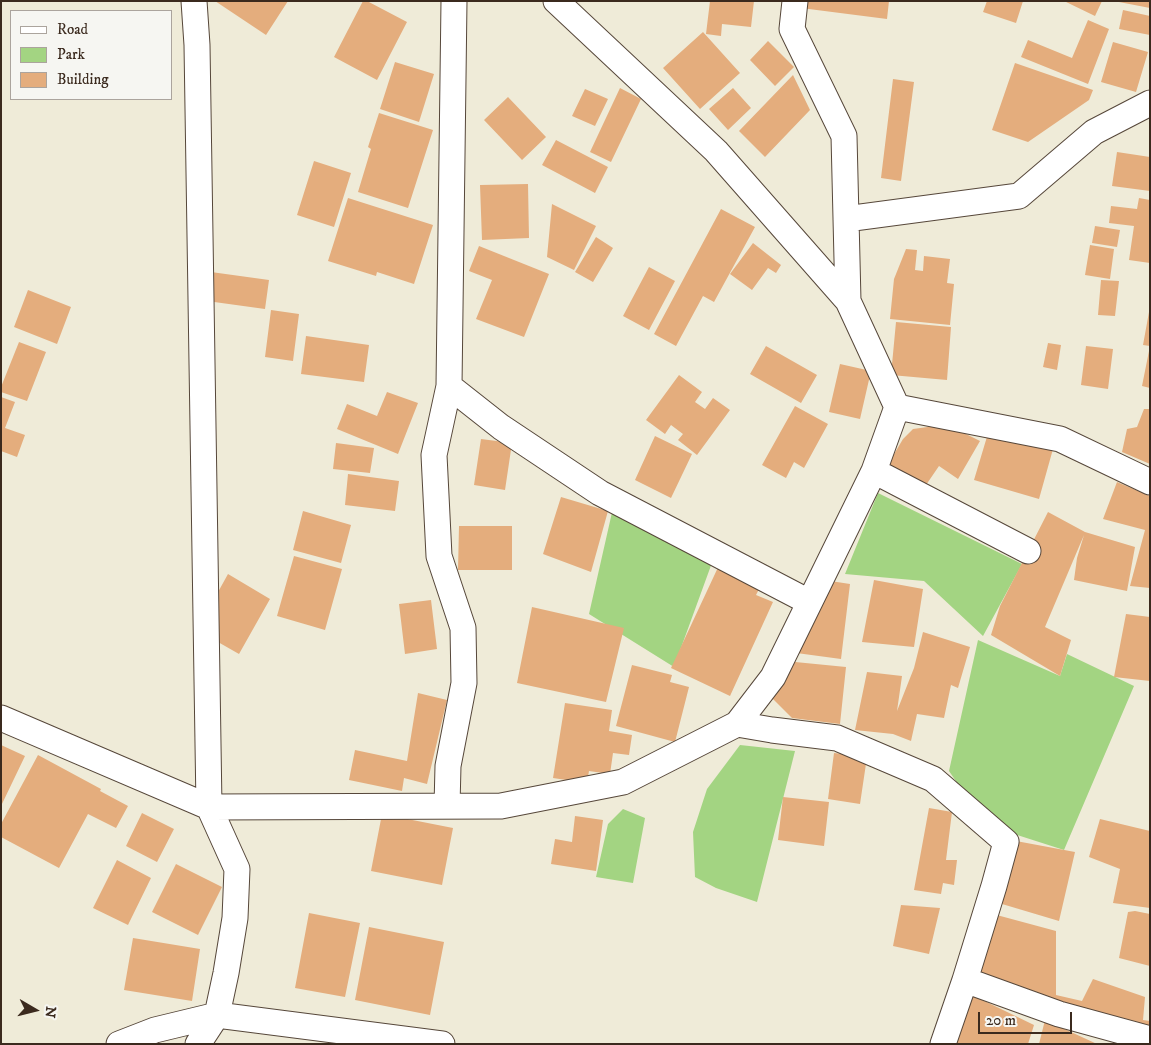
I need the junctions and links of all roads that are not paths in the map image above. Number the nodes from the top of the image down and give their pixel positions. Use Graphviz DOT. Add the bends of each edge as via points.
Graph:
graph roads {
  1 [pos="194,1"];
  2 [pos="454,1"];
  3 [pos="556,1"];
  4 [pos="796,1"];
  5 [pos="1150,103"];
  6 [pos="846,219"];
  7 [pos="848,301"];
  8 [pos="449,386"];
  9 [pos="897,407"];
  10 [pos="874,470"];
  11 [pos="1150,482"];
  12 [pos="1028,552"];
  13 [pos="809,602"];
  14 [pos="1,718"];
  15 [pos="737,724"];
  16 [pos="447,806"];
  17 [pos="210,807"];
  18 [pos="965,980"];
  19 [pos="217,1015"];
  20 [pos="1150,1039"];
  21 [pos="119,1044"];
  22 [pos="198,1044"];
  23 [pos="442,1044"];
  24 [pos="943,1044"];
  1 -- 17 [label="street"];
  2 -- 8 [label="street"];
  3 -- 7 [label="street" via="716,151"];
  4 -- 6 [label="street" via="792,29 844,136"];
  5 -- 6 [label="street" via="1094,132 1019,196"];
  6 -- 7 [label="street"];
  7 -- 9 [label="street"];
  8 -- 13 [label="street" via="501,427 600,493"];
  8 -- 16 [label="street" via="434,455 439,556 463,628 464,684 448,766"];
  9 -- 10 [label="street"];
  9 -- 11 [label="street" via="1060,440"];
  10 -- 12 [label="street"];
  10 -- 13 [label="street"];
  13 -- 15 [label="street" via="773,677"];
  14 -- 17 [label="street"];
  15 -- 16 [label="street" via="623,782 501,806"];
  15 -- 18 [label="street" via="837,738 934,779 1006,842"];
  16 -- 17 [label="street"];
  17 -- 19 [label="street" via="237,869 235,918"];
  18 -- 20 [label="street" via="1059,1014"];
  18 -- 24 [label="street"];
  19 -- 21 [label="street" via="155,1030"];
  19 -- 22 [label="street"];
  19 -- 23 [label="street"];
}
